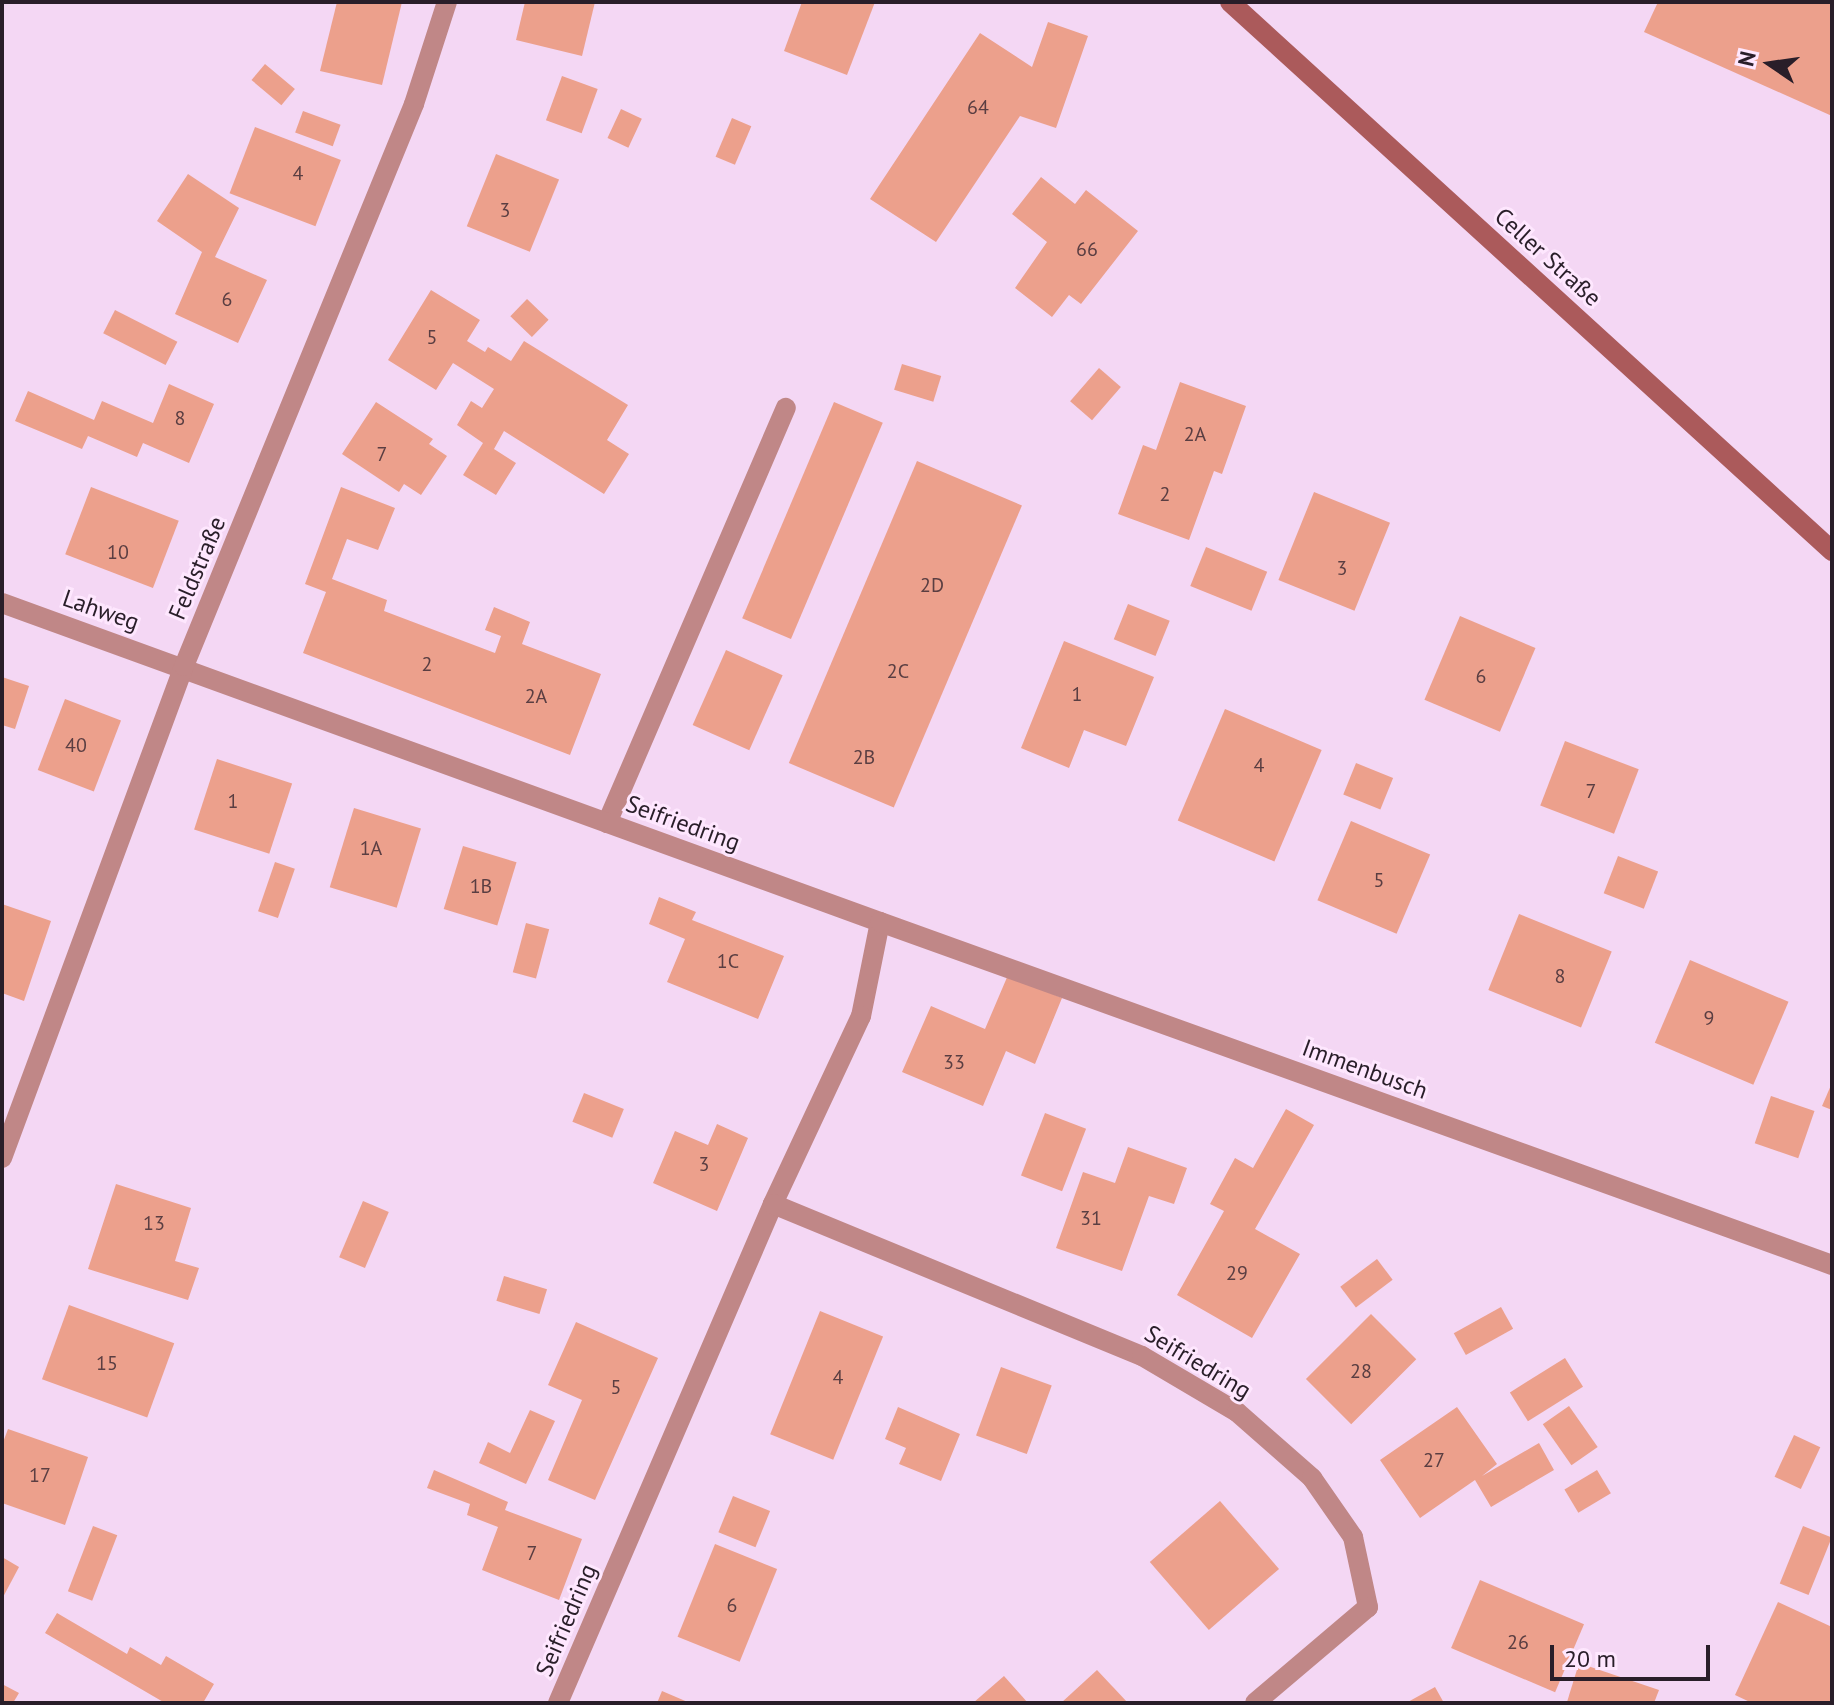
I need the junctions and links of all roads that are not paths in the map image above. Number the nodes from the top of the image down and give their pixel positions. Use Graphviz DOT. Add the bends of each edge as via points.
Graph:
graph roads {
  1 [pos="447,2"];
  2 [pos="1230,2"];
  3 [pos="786,408"];
  4 [pos="1832,551"];
  5 [pos="2,603"];
  6 [pos="184,666"];
  7 [pos="607,823"];
  8 [pos="880,922"];
  9 [pos="2,1158"];
  10 [pos="773,1204"];
  11 [pos="1832,1265"];
  12 [pos="558,1703"];
  13 [pos="1255,1703"];
  1 -- 6 [label="street, Feldstraße" via="414,104"];
  2 -- 4 [label="street, Celler Straße"];
  3 -- 7 [label="street"];
  5 -- 6 [label="street, Lahweg"];
  6 -- 7 [label="street, Seifriedring"];
  6 -- 9 [label="street, Feldstraße"];
  7 -- 8 [label="street, Seifriedring"];
  8 -- 10 [label="street, Seifriedring" via="861,1016"];
  8 -- 11 [label="street, Immenbusch"];
  10 -- 12 [label="street, Seifriedring"];
  10 -- 13 [label="street, Seifriedring" via="1142,1356 1237,1412 1312,1478 1353,1537 1368,1607"];
}
